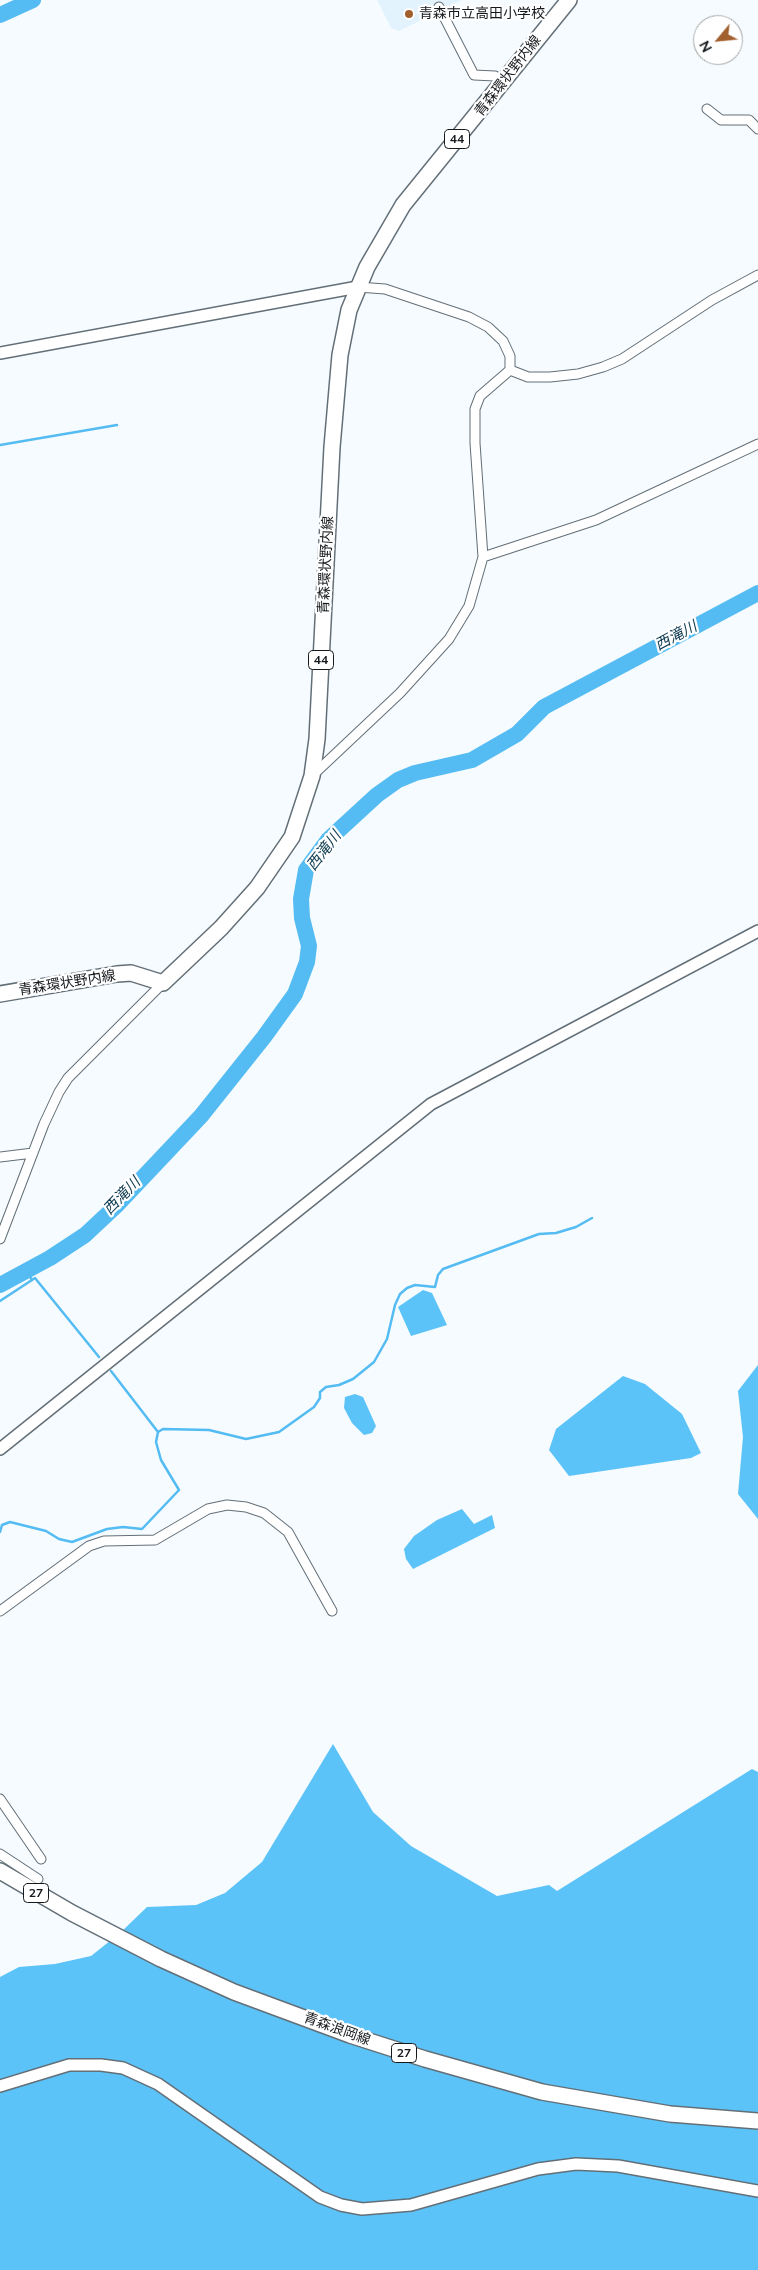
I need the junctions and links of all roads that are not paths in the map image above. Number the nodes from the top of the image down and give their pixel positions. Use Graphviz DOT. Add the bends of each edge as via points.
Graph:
graph roads {
  1 [pos="569,0"];
  2 [pos="439,7"];
  3 [pos="503,82"];
  4 [pos="707,109"];
  5 [pos="758,129"];
  6 [pos="758,276"];
  7 [pos="358,287"];
  8 [pos="0,353"];
  9 [pos="510,370"];
  10 [pos="758,444"];
  11 [pos="483,557"];
  12 [pos="312,776"];
  13 [pos="758,931"];
  14 [pos="163,983"];
  15 [pos="0,994"];
  16 [pos="33,1153"];
  17 [pos="0,1157"];
  18 [pos="0,1238"];
  19 [pos="0,1449"];
  20 [pos="0,1611"];
  21 [pos="332,1611"];
  22 [pos="0,1799"];
  23 [pos="0,1854"];
  24 [pos="41,1859"];
  25 [pos="0,1872"];
  26 [pos="38,1878"];
  27 [pos="0,2086"];
  28 [pos="758,2121"];
  29 [pos="758,2191"];
  1 -- 3 [label="main road, 青森環状野内線 / 44"];
  2 -- 3 [label="street" via="474,75 495,76"];
  3 -- 7 [label="main road, 青森環状野内線 / 44" via="403,205"];
  4 -- 5 [label="street" via="720,120 749,120"];
  6 -- 9 [label="street" via="712,300 622,359 603,367 550,378 528,377"];
  7 -- 8 [label="street"];
  7 -- 9 [label="street" via="385,289 469,317 503,341 510,356"];
  7 -- 12 [label="main road, 青森環状野内線 / 44" via="349,310 340,356 317,739"];
  9 -- 11 [label="street" via="480,396 475,408"];
  10 -- 11 [label="street" via="596,520"];
  11 -- 12 [label="street" via="469,606 449,639 400,693"];
  12 -- 14 [label="main road, 青森環状野内線 / 44" via="292,837 279,858 221,928"];
  13 -- 19 [label="street" via="431,1104"];
  14 -- 15 [label="main road, 青森環状野内線" via="131,973"];
  14 -- 16 [label="street" via="68,1078 51,1107"];
  16 -- 17 [label="street"];
  16 -- 18 [label="street"];
  20 -- 21 [label="street" via="89,1546 104,1541 155,1540 208,1509 226,1506 246,1507 264,1513 288,1532"];
  22 -- 24 [label="street"];
  23 -- 26 [label="street"];
  25 -- 28 [label="main road, 青森浪岡線 / 27" via="161,1959 234,1992 350,2035 542,2092 670,2114"];
  27 -- 29 [label="street" via="69,2065 102,2064 123,2068 158,2084 320,2196 362,2209 411,2205 538,2169 576,2164 618,2166"];
}
